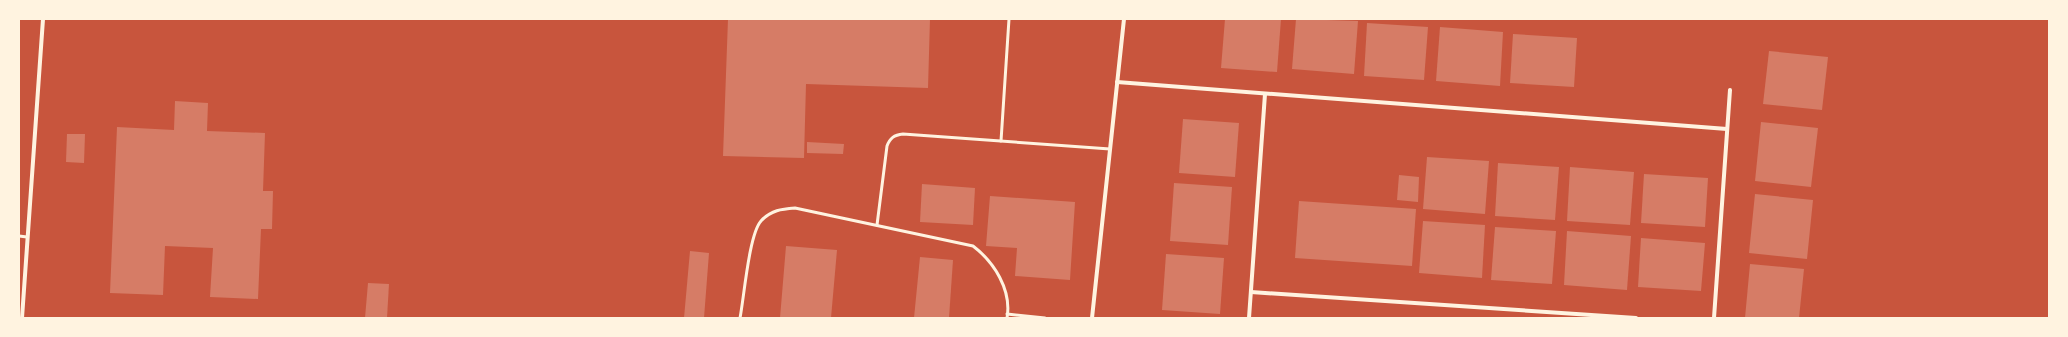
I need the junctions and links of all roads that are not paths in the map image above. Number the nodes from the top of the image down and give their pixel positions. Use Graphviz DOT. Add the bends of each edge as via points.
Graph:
graph roads {
  1 [pos="42,19"];
  2 [pos="1009,19"];
  3 [pos="1124,19"];
  4 [pos="1117,82"];
  5 [pos="1730,90"];
  6 [pos="1265,94"];
  7 [pos="1727,129"];
  8 [pos="1001,141"];
  9 [pos="1110,149"];
  10 [pos="877,225"];
  11 [pos="19,236"];
  12 [pos="27,237"];
  13 [pos="1251,292"];
  14 [pos="1007,314"];
  15 [pos="22,318"];
  16 [pos="740,318"];
  17 [pos="1007,318"];
  18 [pos="1045,318"];
  19 [pos="1092,318"];
  20 [pos="1249,318"];
  21 [pos="1636,318"];
  22 [pos="1714,318"];
  1 -- 12 [label="street"];
  2 -- 8 [label="lane"];
  3 -- 4 [label="street"];
  4 -- 6 [label="street"];
  4 -- 9 [label="street"];
  5 -- 7 [label="street"];
  6 -- 7 [label="street"];
  6 -- 13 [label="street"];
  7 -- 22 [label="street"];
  8 -- 9 [label="lane"];
  8 -- 10 [label="lane" via="895,135 887,146"];
  9 -- 19 [label="street"];
  10 -- 14 [label="lane" via="973,246 986,256 1003,283"];
  10 -- 16 [label="lane" via="795,208 776,210 760,222 753,239"];
  11 -- 12 [label="lane"];
  12 -- 15 [label="street"];
  13 -- 20 [label="street"];
  13 -- 21 [label="street"];
  14 -- 17 [label="lane"];
  14 -- 18 [label="lane"];
}
